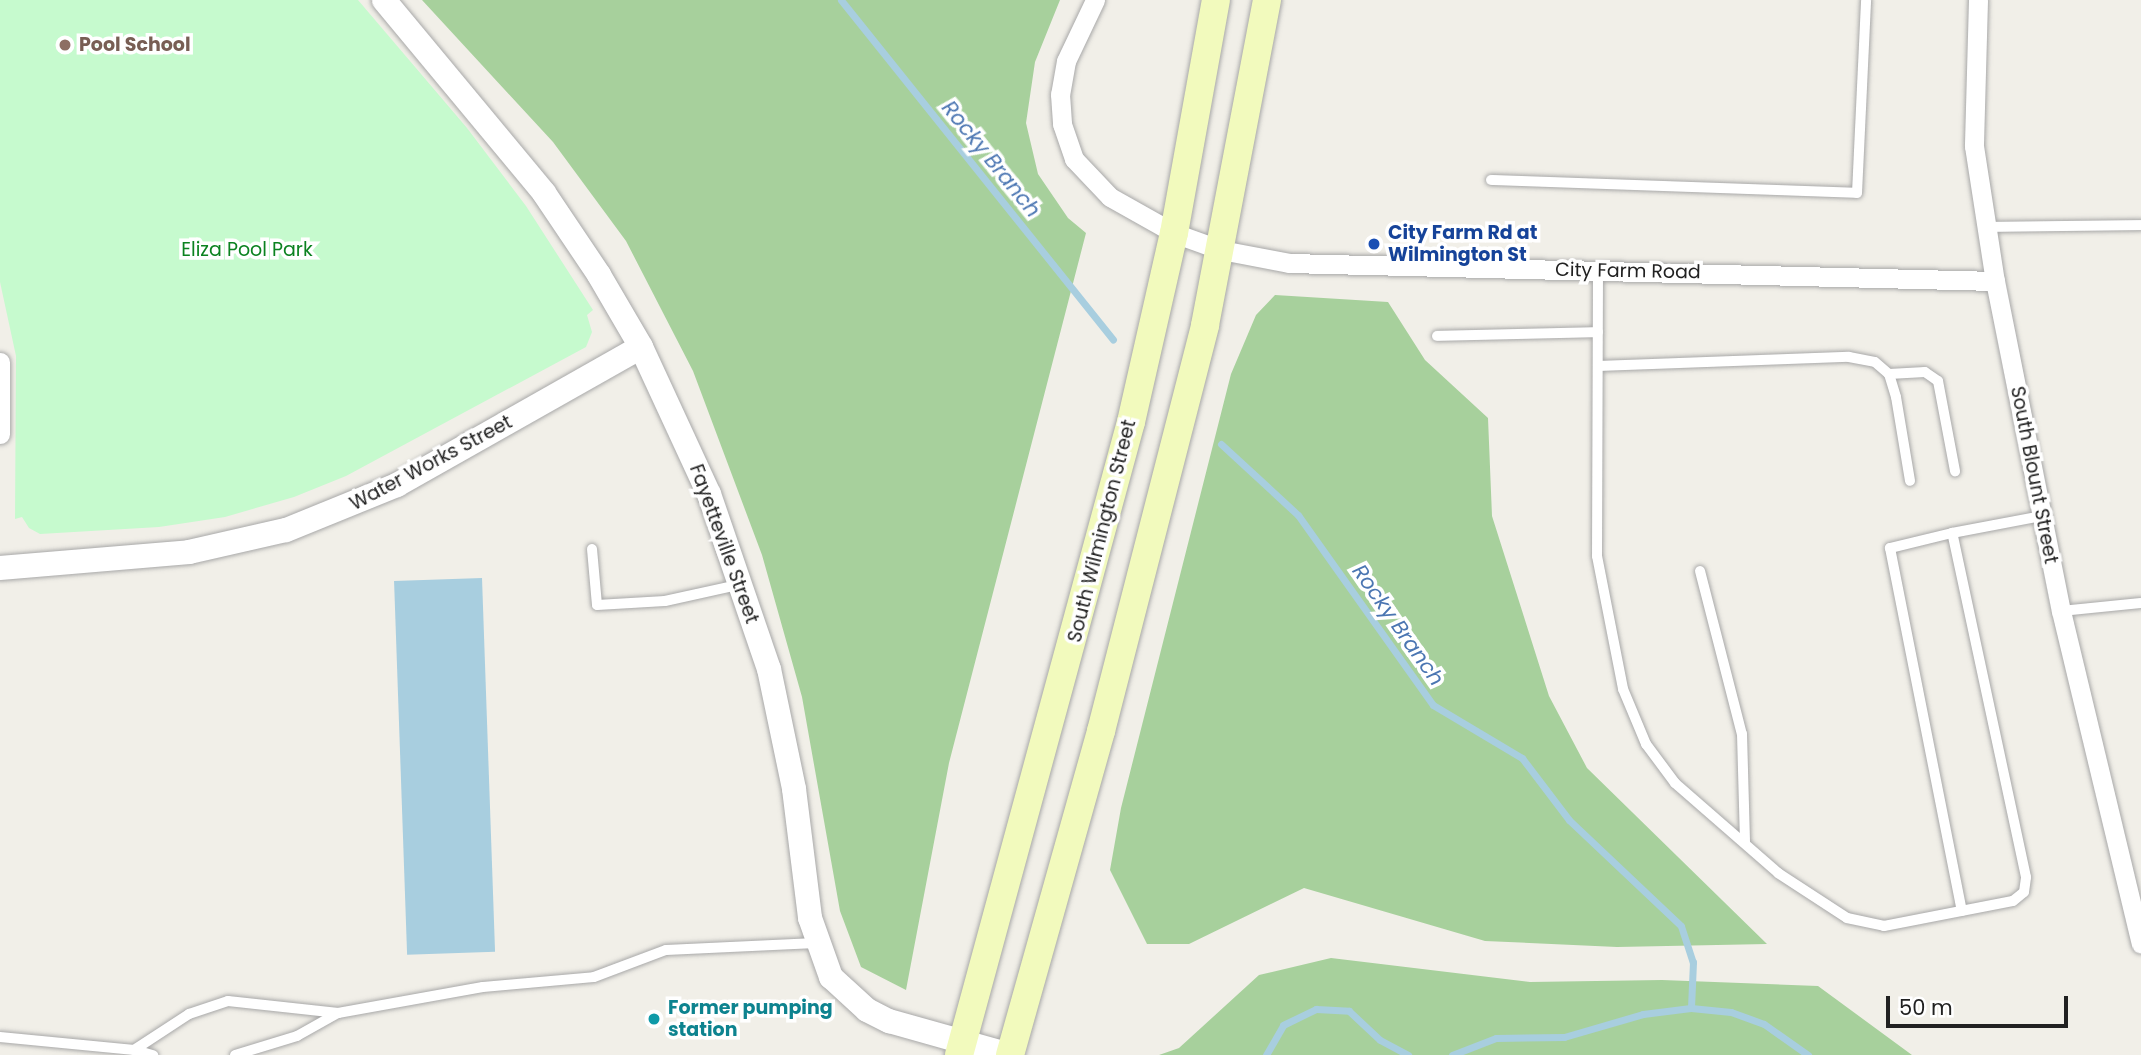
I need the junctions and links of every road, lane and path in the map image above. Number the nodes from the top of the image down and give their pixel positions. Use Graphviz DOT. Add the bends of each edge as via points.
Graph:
graph roads {
  1 [pos="384,0"];
  2 [pos="1095,0"];
  3 [pos="1216,0"];
  4 [pos="1267,0"];
  5 [pos="1866,0"];
  6 [pos="1978,0"];
  7 [pos="1491,180"];
  8 [pos="2141,225"];
  9 [pos="1987,227"];
  10 [pos="1174,233"];
  11 [pos="1221,250"];
  12 [pos="1598,271"];
  13 [pos="1995,281"];
  14 [pos="1598,332"];
  15 [pos="1437,336"];
  16 [pos="641,346"];
  17 [pos="0,362"];
  18 [pos="1598,366"];
  19 [pos="1889,374"];
  20 [pos="0,434"];
  21 [pos="1955,471"];
  22 [pos="1910,481"];
  23 [pos="2042,516"];
  24 [pos="1952,533"];
  25 [pos="592,549"];
  26 [pos="0,568"];
  27 [pos="1700,571"];
  28 [pos="742,584"];
  29 [pos="2141,603"];
  30 [pos="2061,611"];
  31 [pos="1745,843"];
  32 [pos="1962,911"];
  33 [pos="816,943"];
  34 [pos="2141,943"];
  35 [pos="338,1013"];
  36 [pos="0,1037"];
  37 [pos="961,1049"];
  38 [pos="135,1050"];
  39 [pos="153,1055"];
  40 [pos="234,1055"];
  41 [pos="1010,1055"];
  1 -- 16 [label="street, Fayetteville Street" via="544,193"];
  2 -- 10 [label="street, City Farm Road" via="1062,75 1059,109 1064,135 1074,159 1098,187"];
  3 -- 10 [label="main road, South Wilmington Street"];
  4 -- 11 [label="main road"];
  5 -- 7 [label="lane" via="1857,193"];
  6 -- 9 [label="street, South Blount Street" via="1974,145"];
  8 -- 9 [label="lane"];
  9 -- 13 [label="street, South Blount Street"];
  10 -- 11 [label="street, City Farm Road"];
  10 -- 37 [label="main road, South Wilmington Street" via="1112,494"];
  11 -- 12 [label="street, City Farm Road" via="1289,263"];
  11 -- 41 [label="main road" via="1157,518"];
  12 -- 13 [label="street, City Farm Road"];
  12 -- 14 [label="lane"];
  13 -- 23 [label="street, South Blount Street"];
  14 -- 15 [label="lane"];
  14 -- 18 [label="lane"];
  16 -- 26 [label="street, Water Works Street" via="397,485 286,530 190,552"];
  16 -- 28 [label="street, Fayetteville Street" via="709,494"];
  17 -- 20 [label="street"];
  18 -- 19 [label="lane" via="1849,357 1875,362"];
  18 -- 31 [label="lane" via="1597,556 1623,689 1647,744 1675,783"];
  19 -- 21 [label="lane" via="1925,372 1938,381"];
  19 -- 22 [label="lane"];
  23 -- 24 [label="lane"];
  23 -- 30 [label="street, South Blount Street"];
  24 -- 32 [label="lane" via="2026,877 2024,892 2014,901"];
  24 -- 32 [label="lane" via="1890,548"];
  25 -- 28 [label="lane" via="597,605 665,601"];
  27 -- 31 [label="lane" via="1742,734"];
  28 -- 33 [label="street, Fayetteville Street" via="769,670 794,789"];
  29 -- 30 [label="lane"];
  30 -- 34 [label="street, South Blount Street"];
  31 -- 32 [label="lane" via="1810,898 1862,924 1884,926"];
  33 -- 35 [label="lane" via="666,950 594,977 483,987"];
  33 -- 37 [label="street, Fayetteville Street" via="831,977 867,1010"];
  35 -- 38 [label="lane" via="228,1001 189,1014"];
  35 -- 40 [label="lane" via="298,1036"];
  36 -- 38 [label="lane" via="66,1047"];
  37 -- 41 [label="street, Fayetteville Street"];
  38 -- 39 [label="lane"];
}
